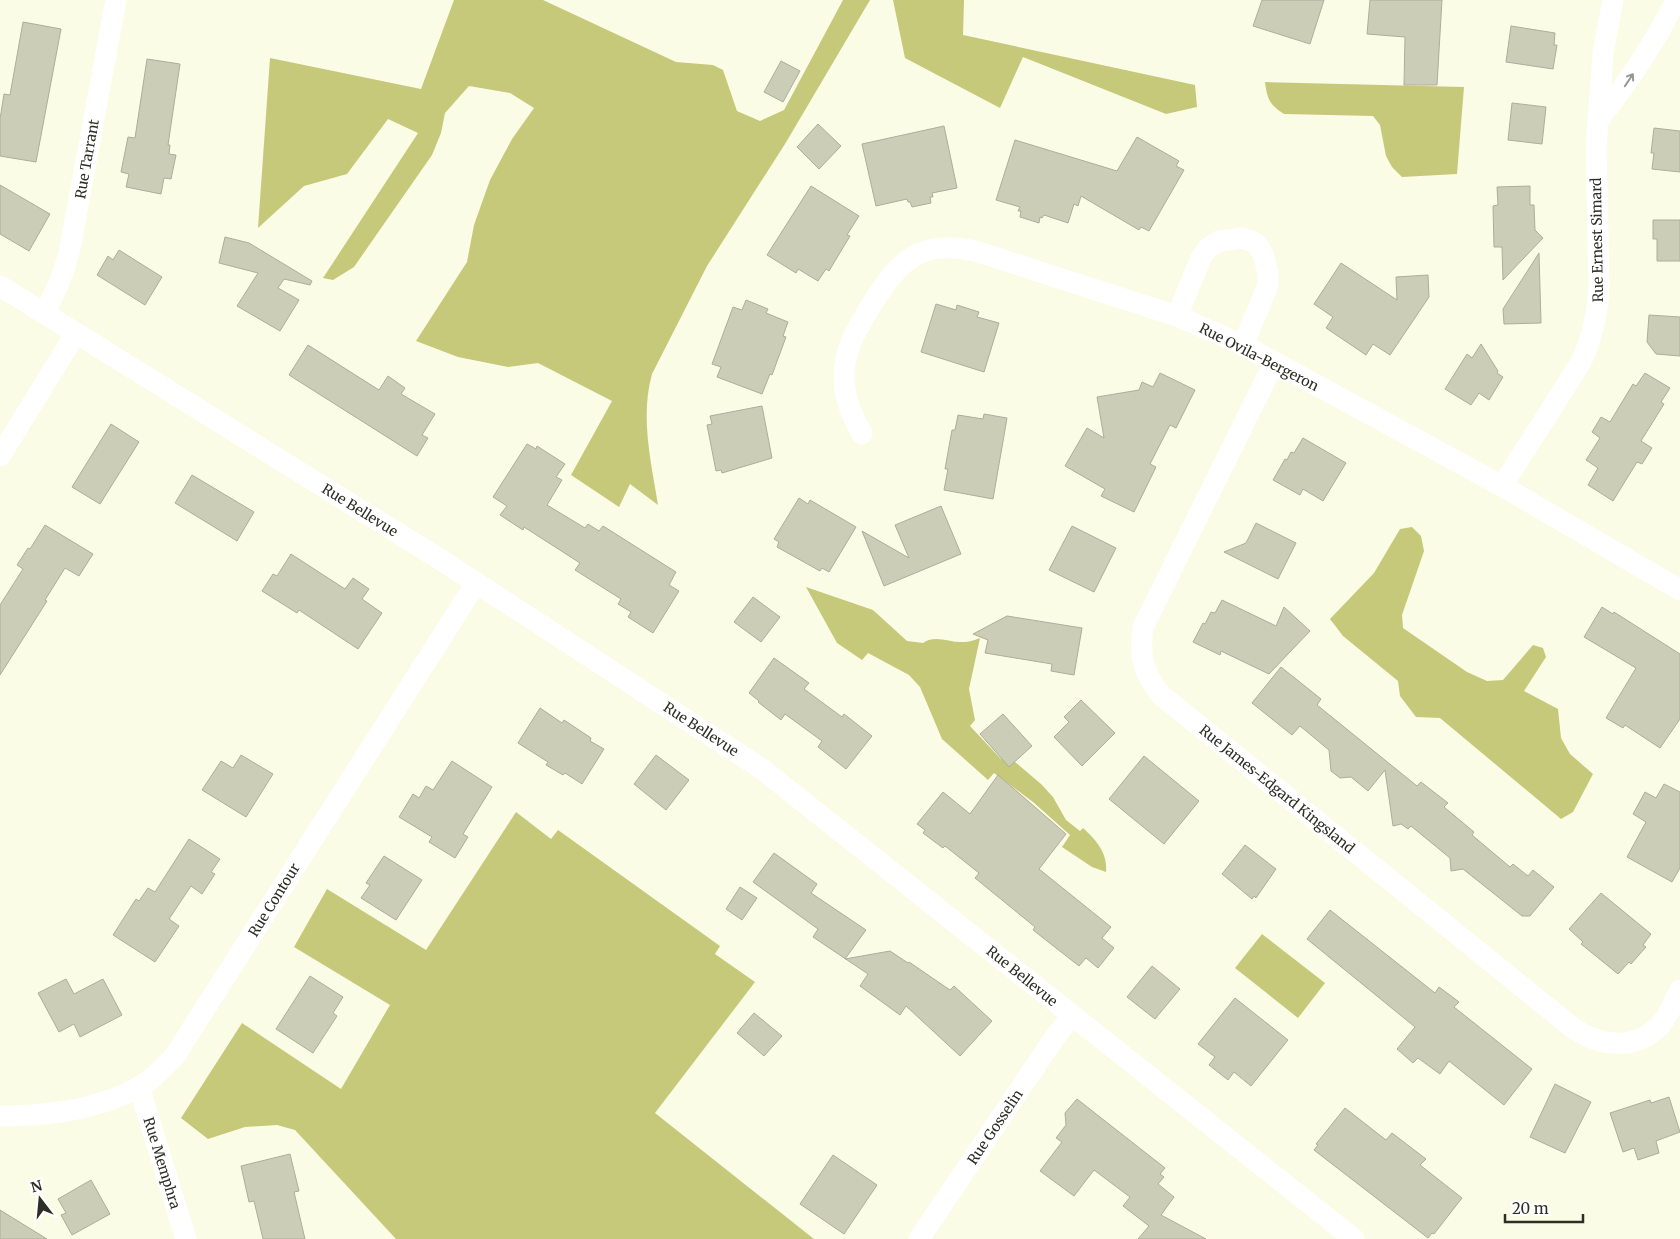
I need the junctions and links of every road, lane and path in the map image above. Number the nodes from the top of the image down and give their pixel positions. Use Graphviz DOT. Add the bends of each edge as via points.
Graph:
graph roads {
  1 [pos="116,0"];
  2 [pos="1613,0"];
  3 [pos="1676,0"];
  4 [pos="1599,119"];
  5 [pos="0,286"];
  6 [pos="44,313"];
  7 [pos="1177,316"];
  8 [pos="76,333"];
  9 [pos="1243,345"];
  10 [pos="1274,363"];
  11 [pos="862,434"];
  12 [pos="0,456"];
  13 [pos="1502,486"];
  14 [pos="476,583"];
  15 [pos="1680,590"];
  16 [pos="1680,990"];
  17 [pos="1072,1016"];
  18 [pos="139,1087"];
  19 [pos="0,1116"];
  20 [pos="186,1239"];
  21 [pos="919,1239"];
  22 [pos="1354,1239"];
  1 -- 6 [label="street, Rue Tarrant" via="65,271"];
  2 -- 4 [label="street, Rue Ernest Simard" via="1603,53"];
  4 -- 3 [label="street, one-way" via="1649,50"];
  4 -- 13 [label="street, Rue Ernest Simard" via="1596,170 1599,285 1595,324 1581,362"];
  5 -- 6 [label="street, Rue Bellevue"];
  6 -- 8 [label="street, Rue Bellevue"];
  7 -- 9 [label="street, Rue Ovila-Bergeron"];
  7 -- 9 [label="street" via="1200,258 1208,248 1219,241 1243,238 1256,244 1264,256 1268,285"];
  7 -- 11 [label="street, Rue Ovila-Bergeron" via="975,251 940,247 923,252 908,259 884,284 853,335 846,354 846,396"];
  8 -- 12 [label="street"];
  8 -- 14 [label="street, Rue Bellevue"];
  9 -- 10 [label="street, Rue Ovila-Bergeron"];
  10 -- 13 [label="street, Rue Ovila-Bergeron"];
  10 -- 16 [label="street, Rue James-Edgard Kingsland" via="1144,627 1141,656 1152,684 1586,1037 1618,1044 1649,1034 1662,1023"];
  13 -- 15 [label="street, Rue Ovila-Bergeron"];
  14 -- 17 [label="street, Rue Bellevue" via="762,769"];
  14 -- 18 [label="street, Rue Contour" via="176,1054"];
  17 -- 21 [label="street, Rue Gosselin"];
  17 -- 22 [label="street, Rue Bellevue"];
  18 -- 19 [label="street, Rue Contour" via="74,1109"];
  18 -- 20 [label="street, Rue Memphra"];
}
